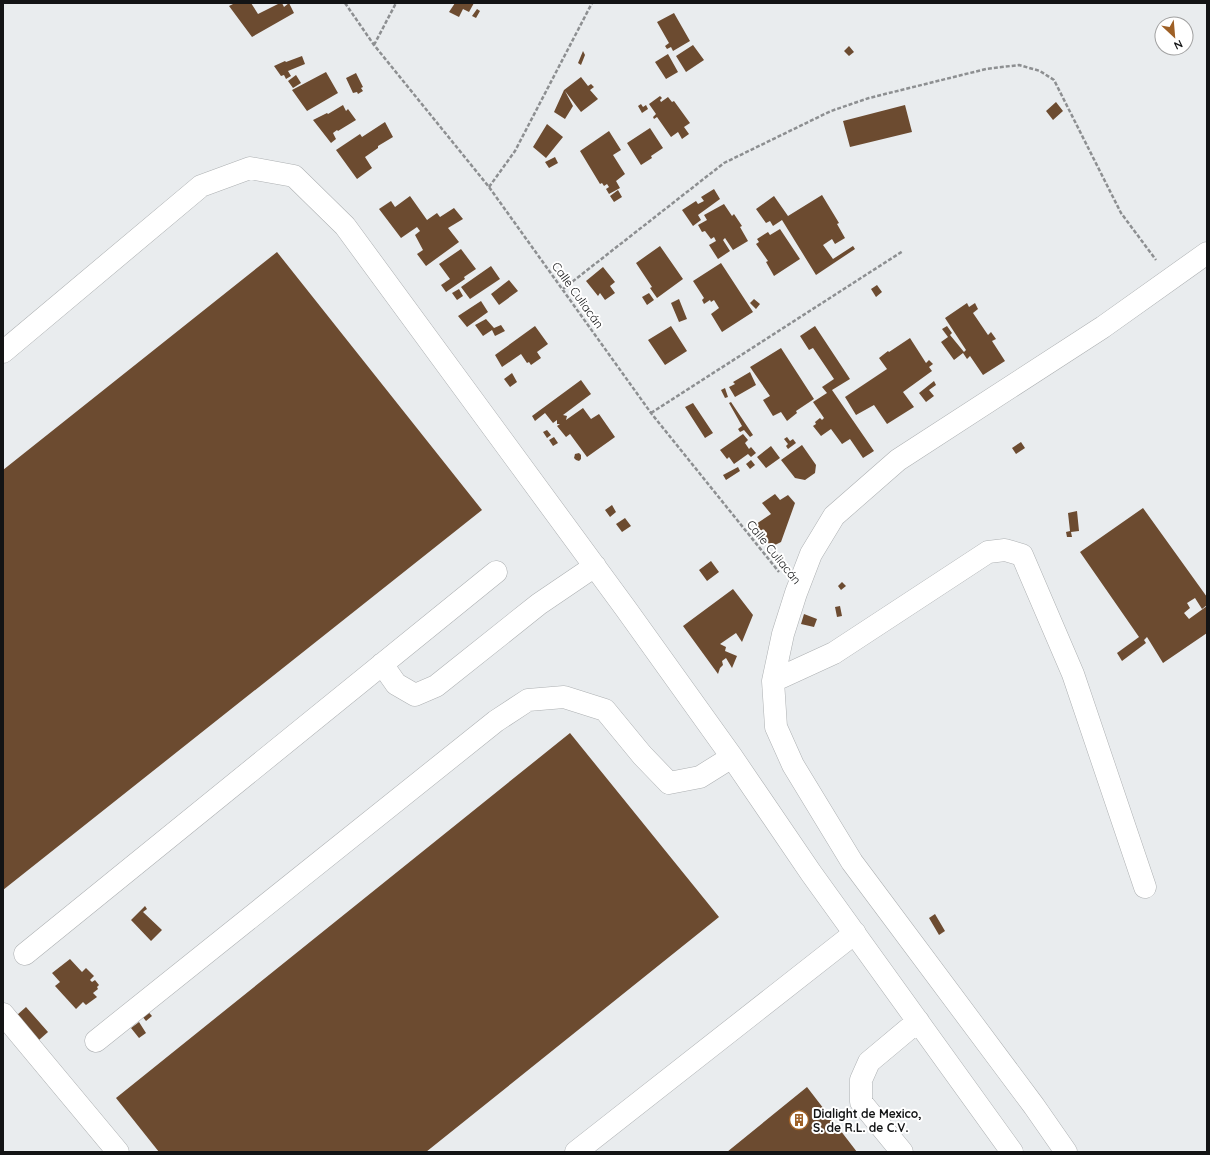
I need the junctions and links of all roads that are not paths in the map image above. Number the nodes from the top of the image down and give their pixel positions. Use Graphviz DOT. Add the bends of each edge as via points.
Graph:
graph roads {
  1 [pos="1207,253"];
  2 [pos="3,352"];
  3 [pos="595,566"];
  4 [pos="496,572"];
  5 [pos="382,664"];
  6 [pos="773,681"];
  7 [pos="732,756"];
  8 [pos="1146,887"];
  9 [pos="855,933"];
  10 [pos="25,954"];
  11 [pos="3,1014"];
  12 [pos="918,1021"];
  13 [pos="96,1041"];
  14 [pos="118,1152"];
  15 [pos="576,1152"];
  16 [pos="902,1152"];
  17 [pos="1012,1152"];
  18 [pos="1066,1152"];
  1 -- 6 [label="street" via="1103,327 898,460 834,516 811,554 796,592 783,634"];
  2 -- 3 [label="street" via="201,186 250,168 294,176 345,226"];
  3 -- 5 [label="street" via="539,604 436,686 415,695 396,684"];
  3 -- 7 [label="street"];
  4 -- 5 [label="street"];
  5 -- 10 [label="street"];
  6 -- 8 [label="street" via="834,653 988,552 1004,550 1022,555 1073,674"];
  6 -- 18 [label="street" via="776,727 793,765 852,862"];
  7 -- 9 [label="street"];
  7 -- 13 [label="street" via="700,777 669,783 605,710 564,697 528,700 496,721"];
  9 -- 12 [label="street"];
  9 -- 15 [label="street"];
  11 -- 14 [label="street"];
  12 -- 16 [label="street" via="869,1062 861,1080 861,1102"];
  12 -- 17 [label="street"];
}
